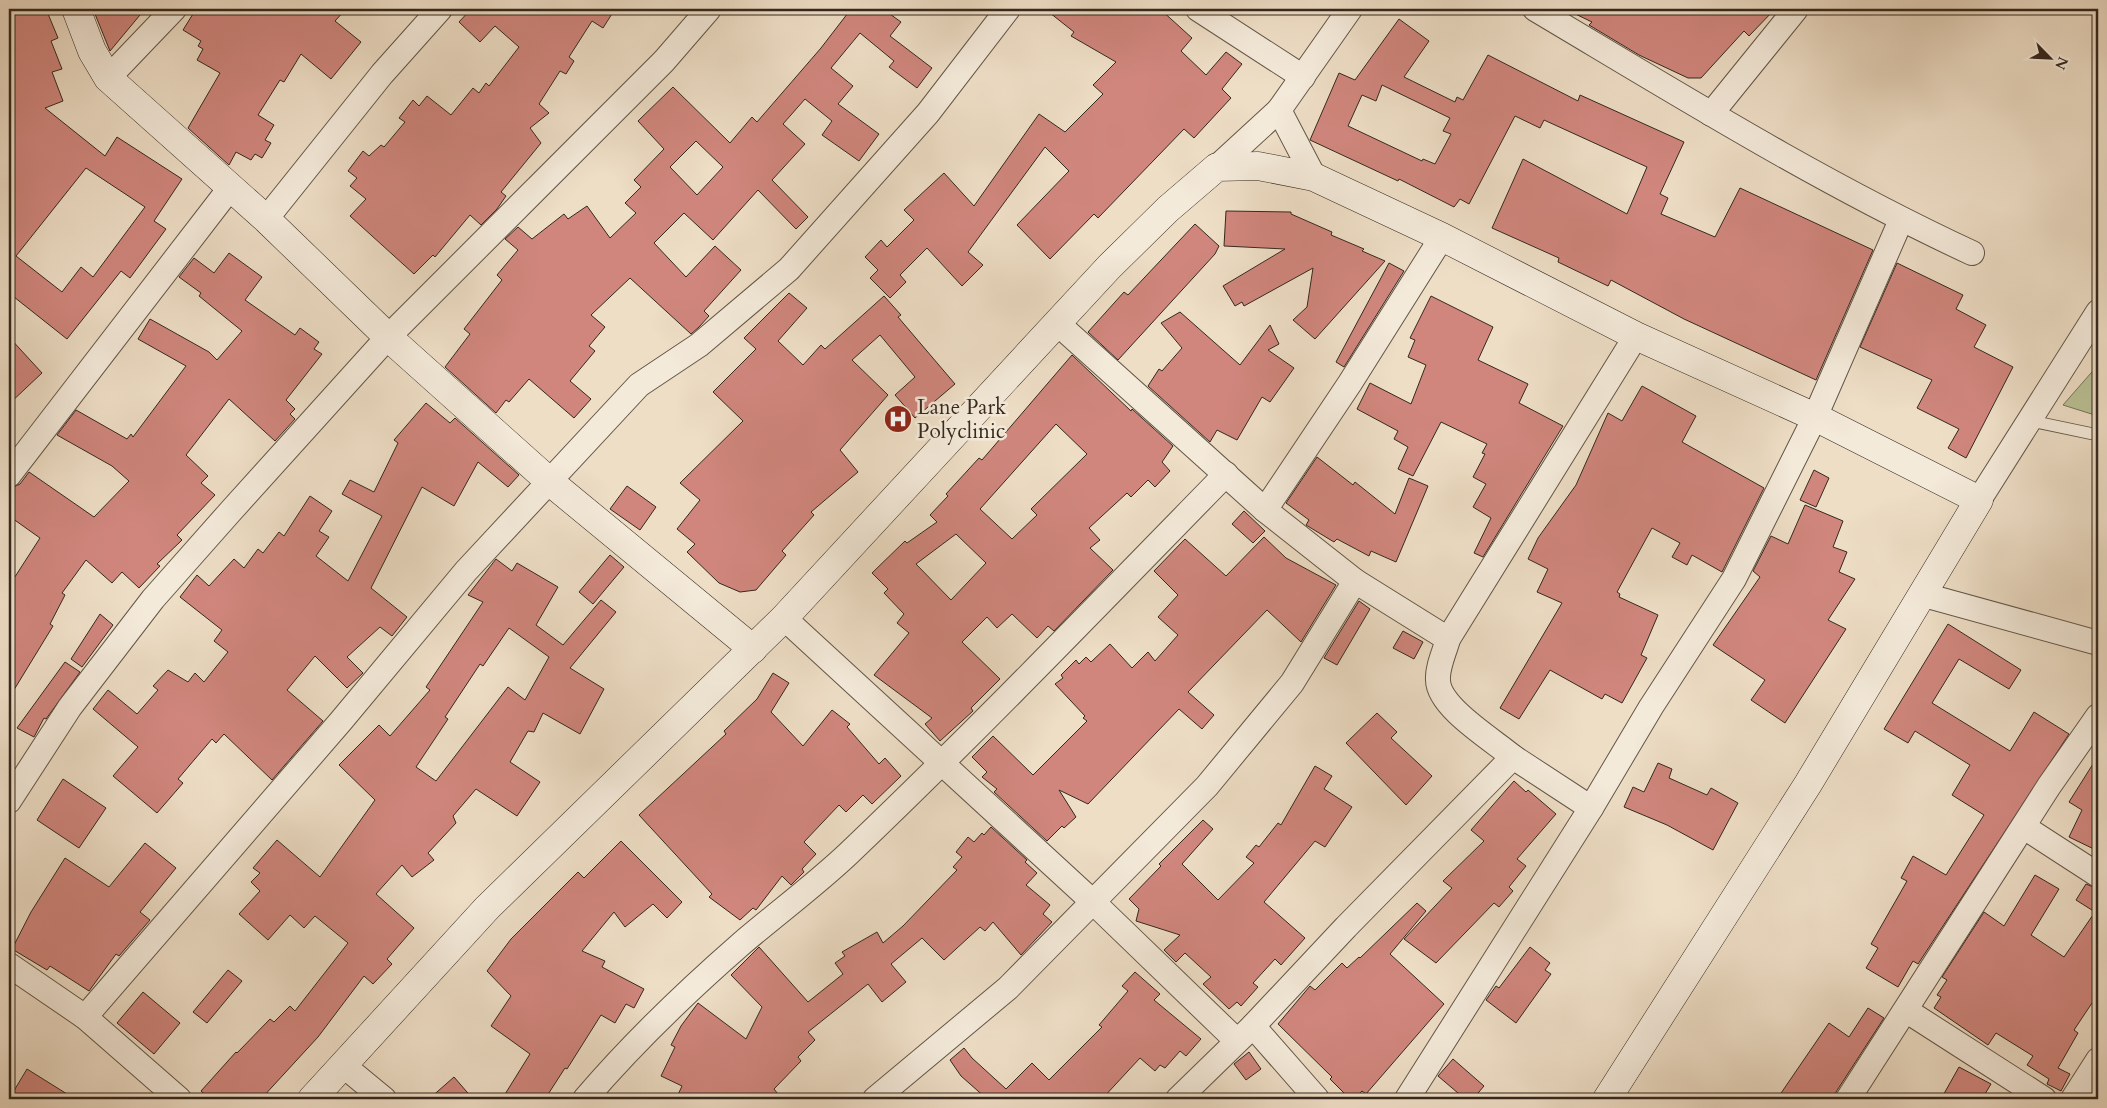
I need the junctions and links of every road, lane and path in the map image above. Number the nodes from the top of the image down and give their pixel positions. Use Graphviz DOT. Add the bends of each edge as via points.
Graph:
graph roads {
  1 [pos="76,9"];
  2 [pos="174,9"];
  3 [pos="440,9"];
  4 [pos="709,9"];
  5 [pos="1008,9"];
  6 [pos="1198,9"];
  7 [pos="1350,9"];
  8 [pos="1536,9"];
  9 [pos="1796,9"];
  10 [pos="1303,77"];
  11 [pos="108,78"];
  12 [pos="1279,110"];
  13 [pos="1711,114"];
  14 [pos="1217,168"];
  15 [pos="1314,178"];
  16 [pos="230,188"];
  17 [pos="266,219"];
  18 [pos="1901,220"];
  19 [pos="1442,237"];
  20 [pos="1972,253"];
  21 [pos="2098,312"];
  22 [pos="1057,323"];
  23 [pos="1636,336"];
  24 [pos="388,337"];
  25 [pos="1815,418"];
  26 [pos="2031,421"];
  27 [pos="2098,435"];
  28 [pos="1226,474"];
  29 [pos="9,475"];
  30 [pos="549,481"];
  31 [pos="1979,500"];
  32 [pos="1265,510"];
  33 [pos="1355,581"];
  34 [pos="1924,595"];
  35 [pos="784,618"];
  36 [pos="1448,639"];
  37 [pos="2098,643"];
  38 [pos="753,649"];
  39 [pos="2098,716"];
  40 [pos="1513,757"];
  41 [pos="942,763"];
  42 [pos="9,801"];
  43 [pos="1591,808"];
  44 [pos="2024,827"];
  45 [pos="2098,875"];
  46 [pos="1093,902"];
  47 [pos="9,965"];
  48 [pos="1907,1011"];
  49 [pos="85,1017"];
  50 [pos="1245,1034"];
  51 [pos="2098,1060"];
  52 [pos="344,1066"];
  53 [pos="180,1099"];
  54 [pos="312,1099"];
  55 [pos="384,1099"];
  56 [pos="585,1099"];
  57 [pos="875,1099"];
  58 [pos="1178,1099"];
  59 [pos="1318,1099"];
  60 [pos="1407,1099"];
  61 [pos="1607,1099"];
  62 [pos="1848,1099"];
  63 [pos="2044,1099"];
  64 [pos="2073,1099"];
  1 -- 11 [label="street" via="92,51"];
  2 -- 11 [label="street"];
  3 -- 17 [label="street" via="382,74"];
  4 -- 24 [label="street" via="664,61"];
  5 -- 30 [label="street" via="928,113 789,269 699,345 639,385"];
  6 -- 10 [label="street"];
  7 -- 10 [label="street"];
  8 -- 13 [label="street"];
  9 -- 13 [label="street"];
  10 -- 12 [label="street"];
  11 -- 16 [label="street"];
  12 -- 14 [label="street"];
  12 -- 15 [label="street"];
  13 -- 18 [label="street"];
  14 -- 15 [label="street" via="1258,166"];
  14 -- 22 [label="street" via="1161,216"];
  15 -- 19 [label="street"];
  16 -- 17 [label="street"];
  16 -- 29 [label="street"];
  17 -- 24 [label="street"];
  18 -- 20 [label="street"];
  18 -- 25 [label="street"];
  19 -- 23 [label="street"];
  19 -- 32 [label="street"];
  21 -- 26 [label="street"];
  22 -- 28 [label="street"];
  22 -- 35 [label="street"];
  23 -- 25 [label="street"];
  23 -- 36 [label="street"];
  24 -- 30 [label="street"];
  24 -- 42 [label="street" via="153,599 70,707"];
  25 -- 31 [label="street"];
  25 -- 43 [label="street" via="1734,579 1651,707"];
  26 -- 27 [label="lane"];
  26 -- 31 [label="street"];
  28 -- 32 [label="street"];
  28 -- 41 [label="street"];
  30 -- 38 [label="street"];
  30 -- 49 [label="street" via="466,571"];
  31 -- 34 [label="street"];
  32 -- 33 [label="street"];
  33 -- 36 [label="street"];
  33 -- 46 [label="street" via="1292,684 1207,786"];
  34 -- 37 [label="street"];
  34 -- 61 [label="street"];
  35 -- 38 [label="street"];
  35 -- 41 [label="street"];
  36 -- 40 [label="street" via="1437,677 1439,690 1449,705"];
  38 -- 52 [label="street" via="487,908"];
  39 -- 44 [label="street"];
  40 -- 43 [label="street"];
  40 -- 50 [label="street"];
  41 -- 46 [label="street"];
  41 -- 56 [label="street" via="845,856 697,985 616,1062"];
  43 -- 60 [label="street"];
  44 -- 45 [label="street"];
  44 -- 48 [label="street"];
  46 -- 50 [label="street"];
  46 -- 57 [label="street" via="1008,988"];
  47 -- 49 [label="street"];
  48 -- 62 [label="street"];
  48 -- 63 [label="street"];
  49 -- 53 [label="street"];
  50 -- 58 [label="street"];
  50 -- 59 [label="street"];
  51 -- 64 [label="street"];
  52 -- 54 [label="street"];
  52 -- 55 [label="street"];
}
